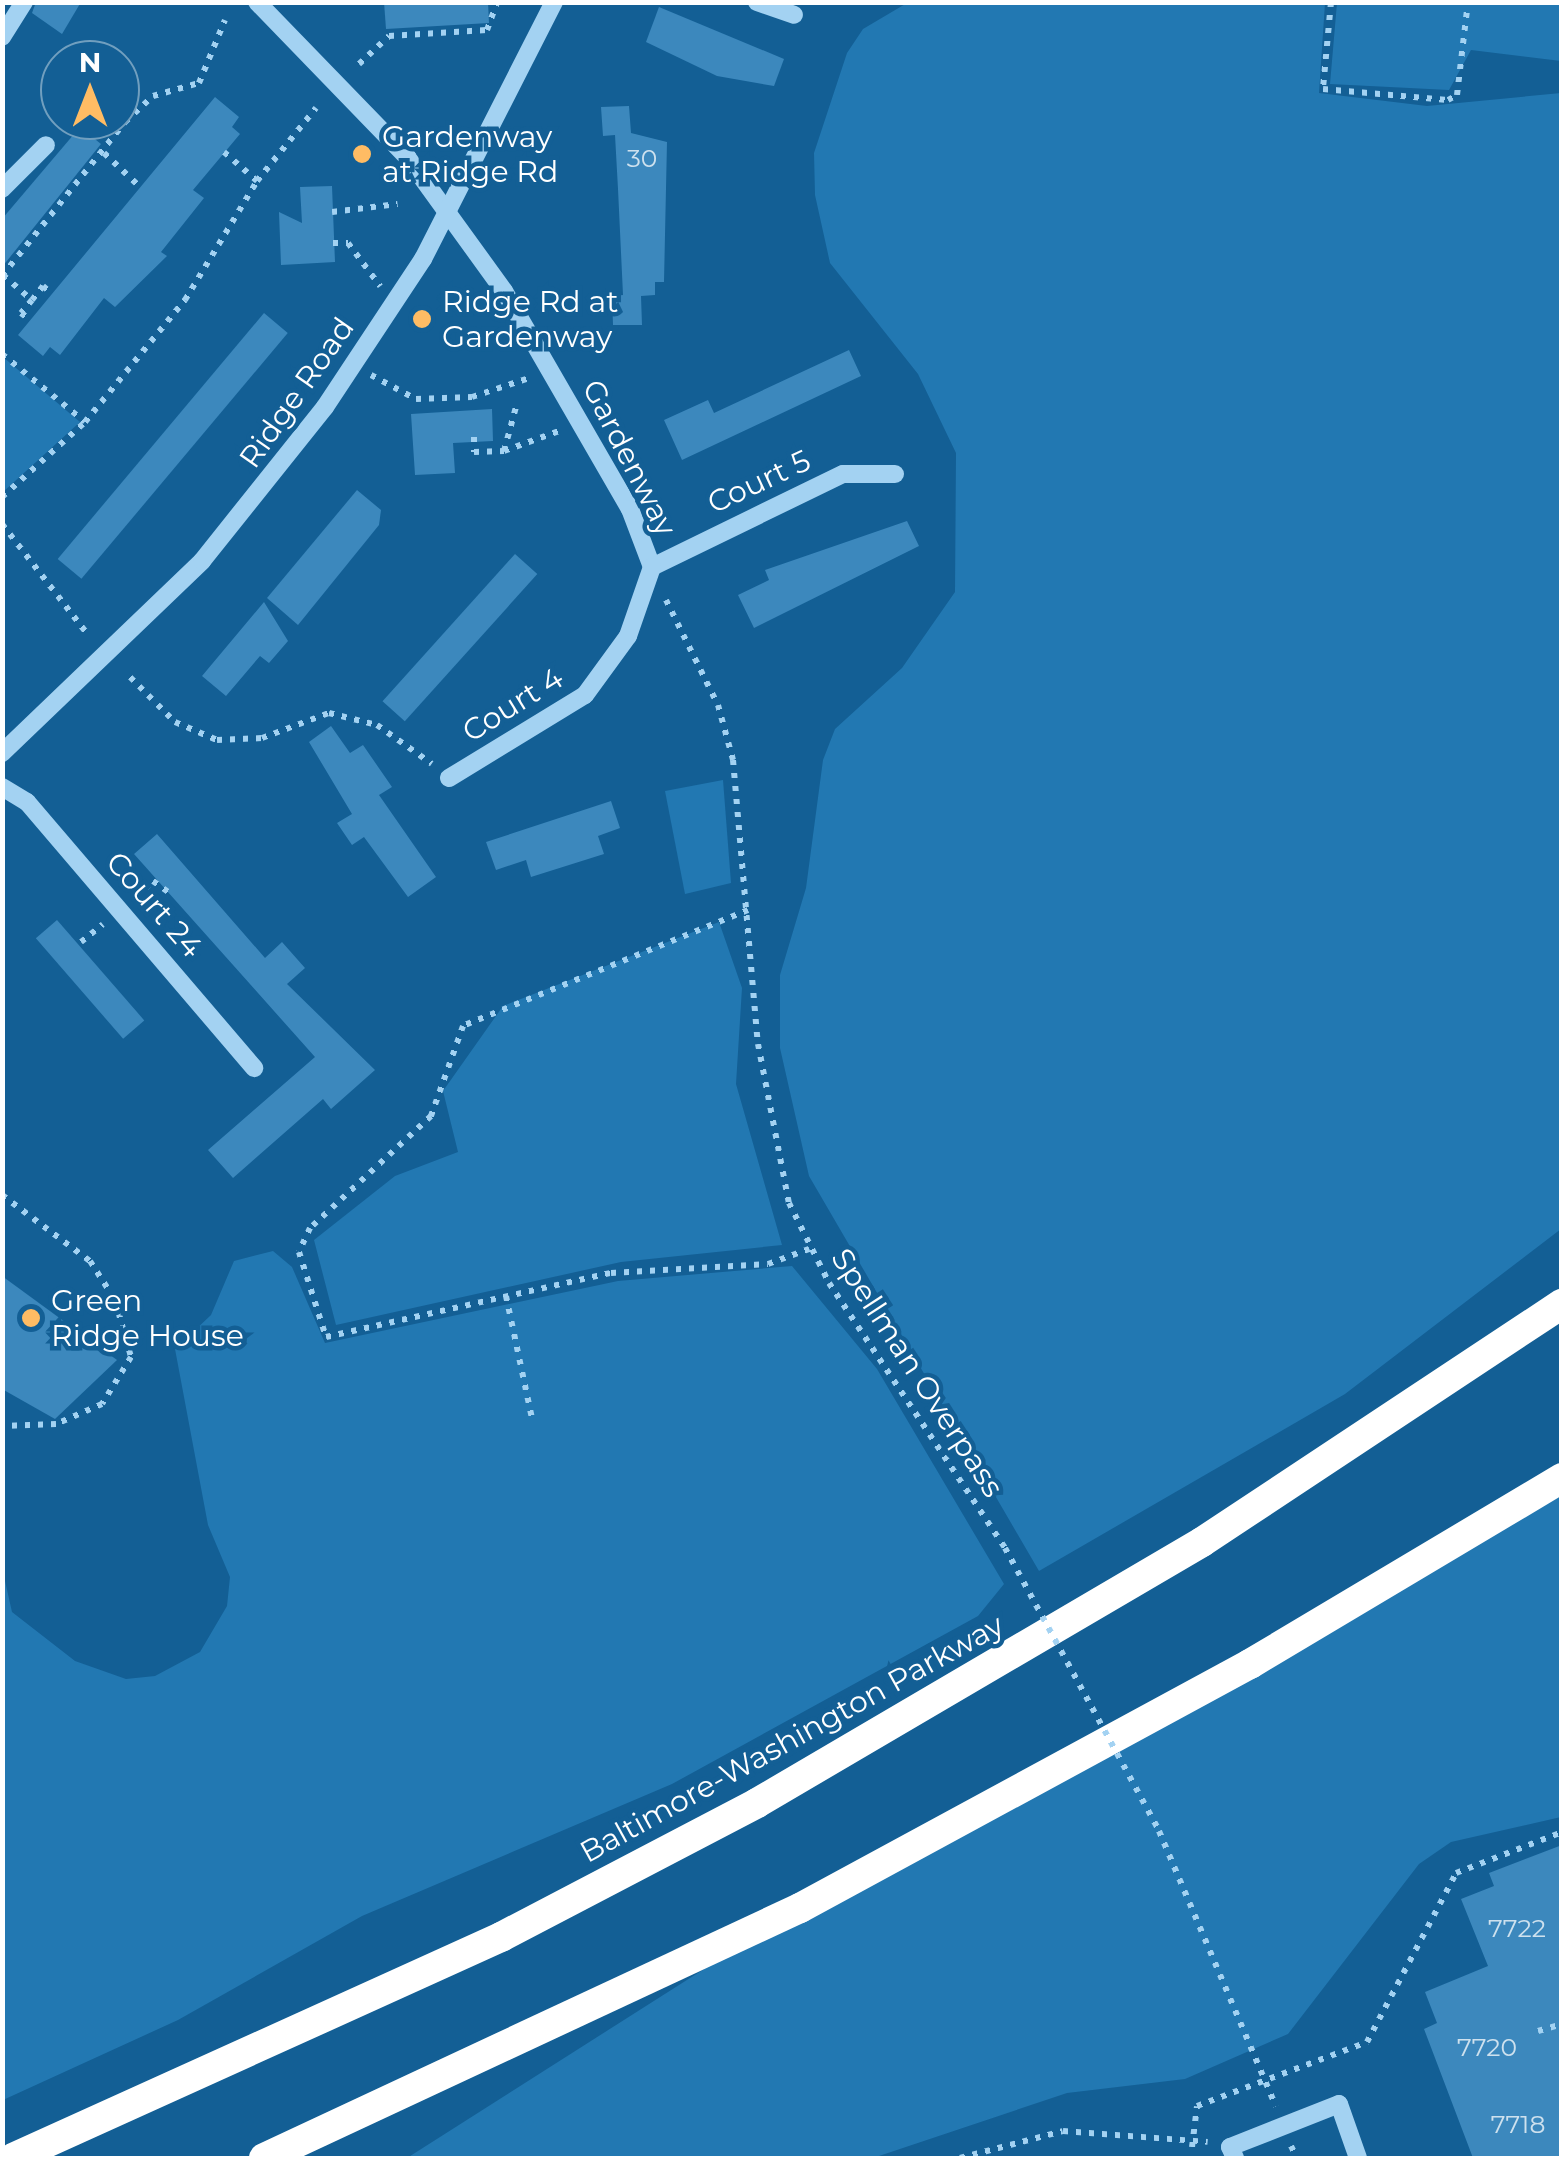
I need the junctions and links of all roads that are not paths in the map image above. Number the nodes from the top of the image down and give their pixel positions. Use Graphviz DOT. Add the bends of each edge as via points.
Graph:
graph roads {
  1 [pos="24,2"];
  2 [pos="257,2"];
  3 [pos="554,2"];
  4 [pos="757,2"];
  5 [pos="794,15"];
  6 [pos="2,38"];
  7 [pos="46,145"];
  8 [pos="2,190"];
  9 [pos="448,215"];
  10 [pos="895,474"];
  11 [pos="652,567"];
  12 [pos="2,753"];
  13 [pos="449,778"];
  14 [pos="2,787"];
  15 [pos="254,1068"];
  16 [pos="1562,1304"];
  17 [pos="1562,1478"];
  18 [pos="1232,2153"];
  19 [pos="13,2158"];
  20 [pos="264,2158"];
  21 [pos="1358,2158"];
  1 -- 6 [label="street"];
  2 -- 9 [label="street, Gardenway" via="340,83"];
  3 -- 9 [label="street, Ridge Road"];
  4 -- 5 [label="street"];
  7 -- 8 [label="street"];
  9 -- 11 [label="street, Gardenway" via="551,368"];
  9 -- 12 [label="street, Ridge Road" via="354,363 202,561"];
  10 -- 11 [label="street, Court 5" via="843,474"];
  11 -- 13 [label="street, Court 4" via="628,636 584,695"];
  14 -- 15 [label="street, Court 24" via="27,802"];
  16 -- 19 [label="highway, Baltimore-Washington Parkway" via="1202,1542 757,1803 502,1937"];
  17 -- 20 [label="highway" via="1233,1673 800,1908"];
  18 -- 21 [label="street" via="1339,2104"];
}
